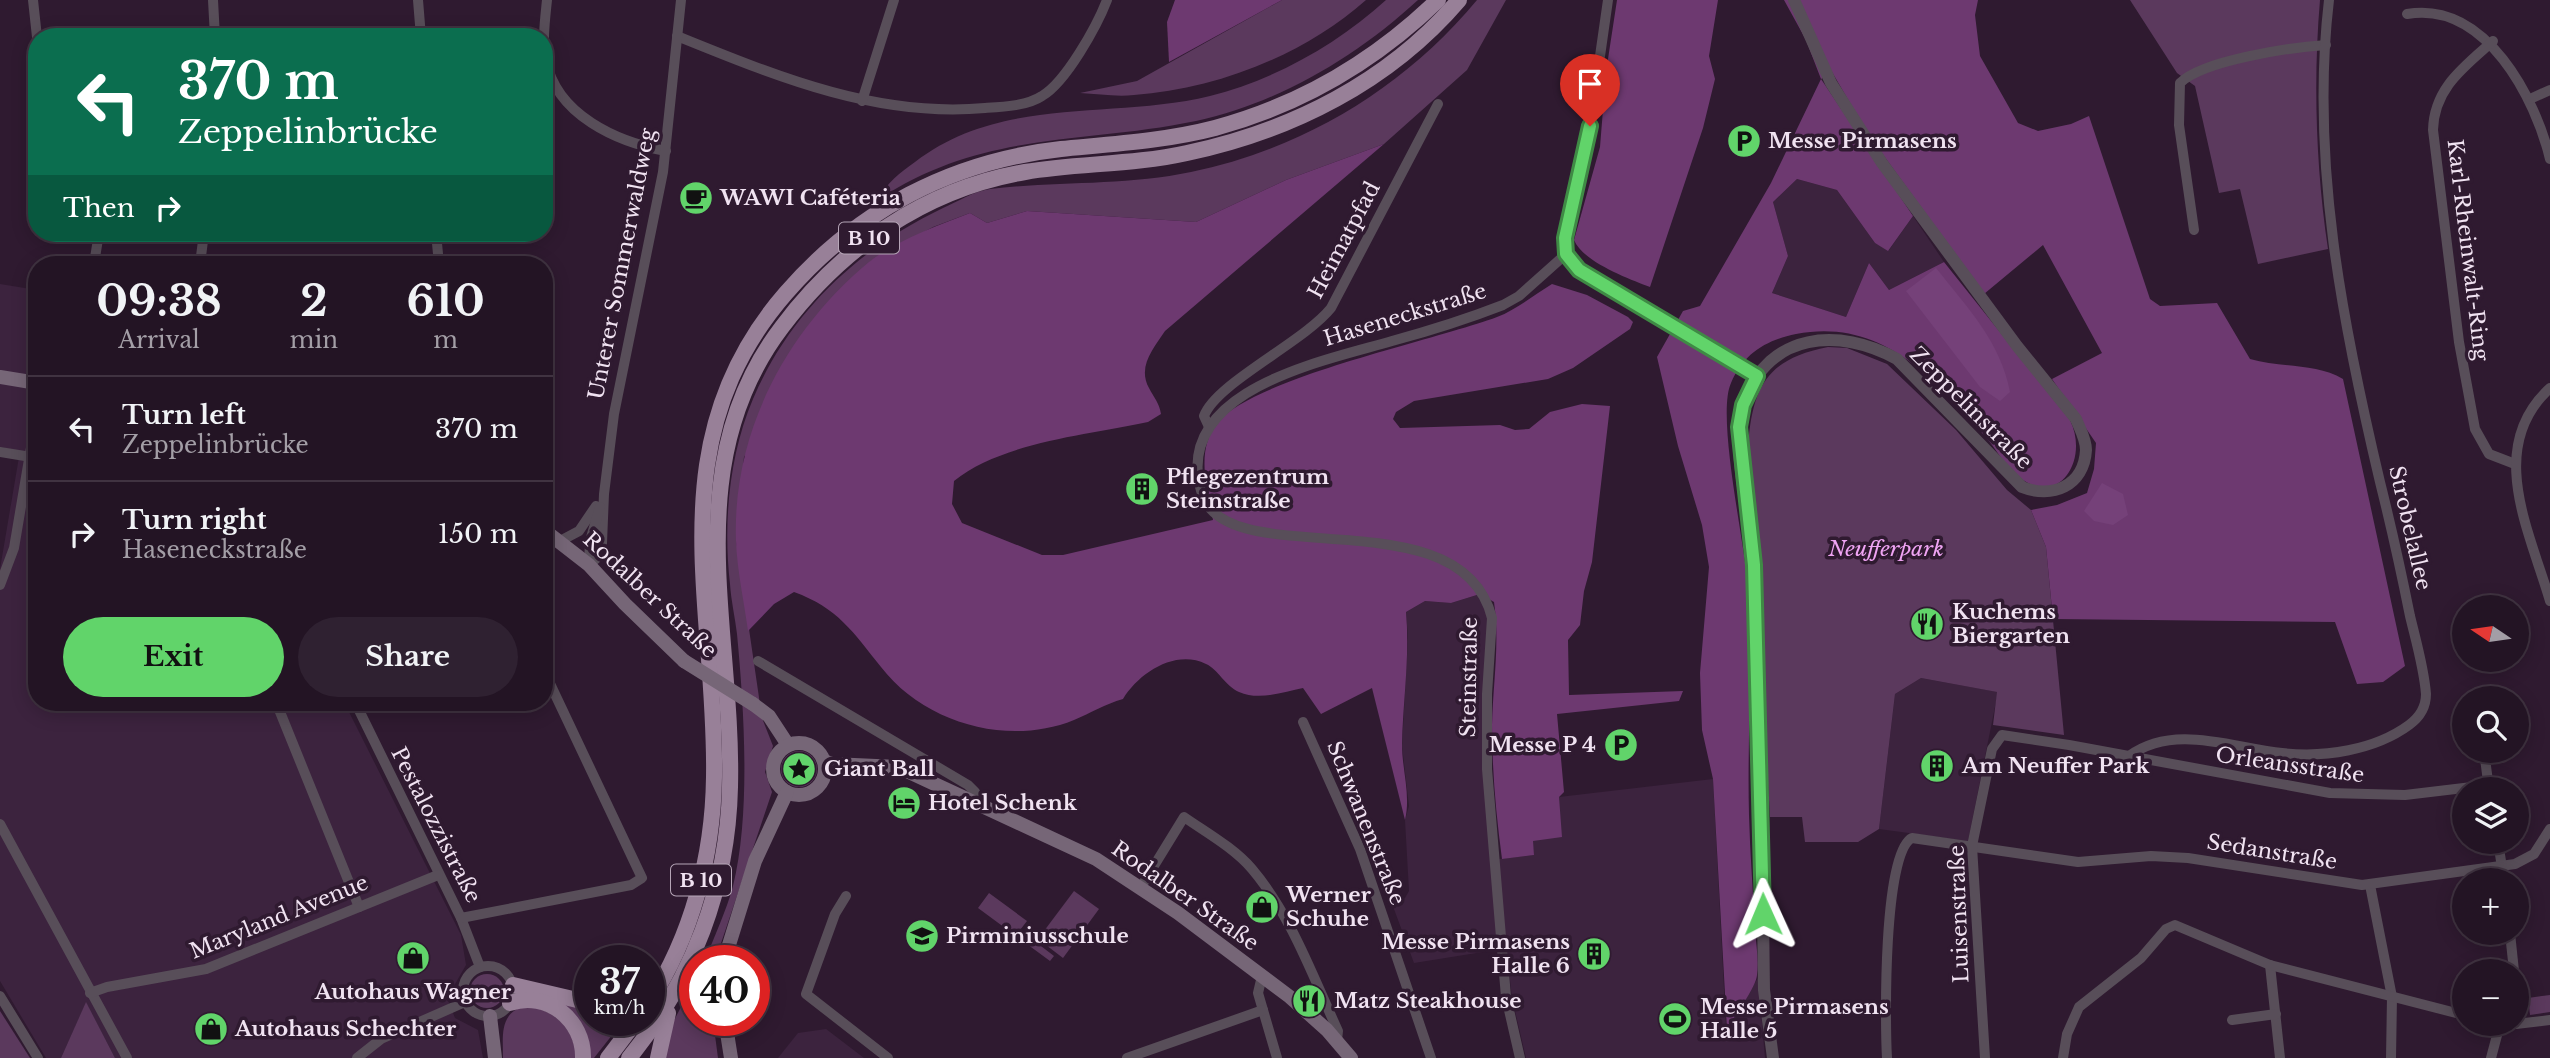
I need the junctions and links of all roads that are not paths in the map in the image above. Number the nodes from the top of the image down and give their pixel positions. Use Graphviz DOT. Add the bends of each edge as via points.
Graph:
graph roads {
  1 [pos="33,0"];
  2 [pos="213,0"];
  3 [pos="418,0"];
  4 [pos="547,0"];
  5 [pos="681,0"];
  6 [pos="894,0"];
  7 [pos="1107,0"];
  8 [pos="1438,0"];
  9 [pos="1459,0"];
  10 [pos="1608,0"];
  11 [pos="1794,0"];
  12 [pos="2329,0"];
  13 [pos="2407,14"];
  14 [pos="36,28"];
  15 [pos="215,28"];
  16 [pos="420,28"];
  17 [pos="547,28"];
  18 [pos="677,36"];
  19 [pos="2493,41"];
  20 [pos="2326,44"];
  21 [pos="553,80"];
  22 [pos="2550,90"];
  23 [pos="2530,99"];
  24 [pos="862,101"];
  25 [pos="1438,104"];
  26 [pos="666,151"];
  27 [pos="2550,159"];
  28 [pos="2194,230"];
  29 [pos="1566,254"];
  30 [pos="1757,376"];
  31 [pos="0,377"];
  32 [pos="28,382"];
  33 [pos="2550,388"];
  34 [pos="1209,427"];
  35 [pos="0,452"];
  36 [pos="28,456"];
  37 [pos="2515,464"];
  38 [pos="28,480"];
  39 [pos="604,494"];
  40 [pos="553,535"];
  41 [pos="562,540"];
  42 [pos="589,565"];
  43 [pos="0,584"];
  44 [pos="2550,601"];
  45 [pos="758,661"];
  46 [pos="553,690"];
  47 [pos="280,711"];
  48 [pos="359,711"];
  49 [pos="1303,722"];
  50 [pos="788,745"];
  51 [pos="2129,757"];
  52 [pos="824,761"];
  53 [pos="823,778"];
  54 [pos="924,779"];
  55 [pos="2452,791"];
  56 [pos="787,792"];
  57 [pos="973,801"];
  58 [pos="0,824"];
  59 [pos="2550,829"];
  60 [pos="1972,846"];
  61 [pos="2500,854"];
  62 [pos="2502,867"];
  63 [pos="438,875"];
  64 [pos="2370,885"];
  65 [pos="1141,887"];
  66 [pos="846,896"];
  67 [pos="359,907"];
  68 [pos="461,918"];
  69 [pos="729,945"];
  70 [pos="673,958"];
  71 [pos="2270,965"];
  72 [pos="665,966"];
  73 [pos="480,967"];
  74 [pos="665,973"];
  75 [pos="1262,976"];
  76 [pos="513,985"];
  77 [pos="90,993"];
  78 [pos="675,993"];
  79 [pos="0,996"];
  80 [pos="2392,997"];
  81 [pos="574,999"];
  82 [pos="465,1002"];
  83 [pos="510,1003"];
  84 [pos="1262,1010"];
  85 [pos="2452,1011"];
  86 [pos="2276,1014"];
  87 [pos="490,1016"];
  88 [pos="2232,1020"];
  89 [pos="2550,1020"];
  90 [pos="2529,1023"];
  91 [pos="625,1036"];
  92 [pos="727,1036"];
  93 [pos="2497,1036"];
  94 [pos="1337,1040"];
  95 [pos="38,1058"];
  96 [pos="127,1058"];
  97 [pos="357,1058"];
  98 [pos="495,1058"];
  99 [pos="583,1058"];
  100 [pos="608,1058"];
  101 [pos="629,1058"];
  102 [pos="658,1058"];
  103 [pos="730,1058"];
  104 [pos="888,1058"];
  105 [pos="1127,1058"];
  106 [pos="1277,1058"];
  107 [pos="1351,1058"];
  108 [pos="1431,1058"];
  109 [pos="1520,1058"];
  110 [pos="1773,1058"];
  111 [pos="1887,1058"];
  112 [pos="1985,1058"];
  113 [pos="2063,1058"];
  114 [pos="2280,1058"];
  115 [pos="2391,1058"];
  116 [pos="2491,1058"];
  1 -- 14 [label="street"];
  2 -- 15 [label="street"];
  3 -- 16 [label="street"];
  4 -- 17 [label="street"];
  5 -- 18 [label="street, Unterer Sommerwaldweg"];
  6 -- 24 [label="street"];
  7 -- 24 [label="street" via="1095,26 1042,96 1018,103 940,110"];
  8 -- 70 [label="highway, B 10" via="1361,63 1275,108 1181,135 992,161 931,183 861,222 785,294 762,324 725,395 703,485 700,534 713,797 698,894"];
  9 -- 78 [label="highway, B 10" via="1404,54 1317,110 1246,138 1183,154 1027,172 965,187 872,236 802,300 754,371 724,456 716,537 729,734 729,813 702,936"];
  10 -- 29 [label="street" via="1590,126 1565,238"];
  11 -- 30 [label="street, Zeppelinstraße" via="1853,120 1963,275 2076,419 2086,451 2069,484 2040,493 2022,487 1904,366 1866,344 1815,339 1801,343 1767,364"];
  12 -- 20 [label="street, Strobelallee"];
  13 -- 19 [label="street" via="2429,8 2455,14 2474,23"];
  18 -- 24 [label="street" via="792,81"];
  18 -- 26 [label="street, Unterer Sommerwaldweg"];
  19 -- 23 [label="street"];
  19 -- 37 [label="street, Karl-Rheinwalt-Ring" via="2448,83 2436,107 2433,130 2459,342 2475,429 2489,454"];
  20 -- 28 [label="street" via="2261,53 2199,72 2180,83 2179,125"];
  20 -- 51 [label="street, Strobelallee" via="2326,151 2338,278 2363,411 2420,657 2425,703 2417,718 2396,732 2336,752 2286,754 2188,738 2149,745"];
  21 -- 26 [label="street" via="567,102 620,138"];
  22 -- 23 [label="street"];
  23 -- 27 [label="street"];
  25 -- 34 [label="street, Heimatpfad" via="1331,308 1219,396 1203,416"];
  26 -- 39 [label="street, Unterer Sommerwaldweg" via="614,414"];
  29 -- 30 [label="street" via="1579,270"];
  29 -- 34 [label="street, Haseneckstraße" via="1503,305 1285,374 1243,395"];
  30 -- 110 [label="street, Zeppelinstraße" via="1743,405 1740,438 1754,565 1764,990"];
  31 -- 32 [label="main road"];
  33 -- 37 [label="street" via="2526,421"];
  34 -- 109 [label="street, Steinstraße" via="1199,464 1203,497 1222,520 1261,531 1416,551 1446,560 1483,595 1492,618 1487,769 1506,997"];
  35 -- 36 [label="street"];
  37 -- 44 [label="street" via="2519,501"];
  38 -- 43 [label="street" via="10,565"];
  39 -- 41 [label="street, Unterer Sommerwaldweg" via="579,531"];
  39 -- 42 [label="street, Unterer Sommerwaldweg" via="590,541"];
  40 -- 41 [label="main road, Rodalber Straße"];
  41 -- 42 [label="main road, Rodalber Straße"];
  42 -- 50 [label="main road, Rodalber Straße, bridge" via="684,661 769,716"];
  45 -- 57 [label="street, Rodalber Straße" via="968,785 975,792"];
  46 -- 68 [label="street" via="642,878 631,885"];
  47 -- 67 [label="street"];
  48 -- 63 [label="street, Pestalozzistraße"];
  49 -- 108 [label="street, Schwanenstraße" via="1360,849"];
  50 -- 52 [label="main road" via="810,745"];
  50 -- 56 [label="main road" via="773,764 775,780"];
  51 -- 55 [label="street, Orleansstraße" via="2330,793 2405,795"];
  51 -- 60 [label="street, Luisenstraße" via="2002,735 1992,749"];
  52 -- 53 [label="main road"];
  52 -- 54 [label="main road, Rodalber Straße" via="898,767"];
  53 -- 54 [label="main road, Rodalber Straße" via="875,774"];
  53 -- 56 [label="main road" via="812,791"];
  54 -- 57 [label="main road, Rodalber Straße"];
  56 -- 69 [label="main road" via="757,854"];
  57 -- 65 [label="main road, Rodalber Straße" via="1096,859"];
  58 -- 77 [label="street"];
  59 -- 62 [label="street, Sedanstraße" via="2534,854"];
  60 -- 64 [label="street, Sedanstraße" via="2089,863 2151,856 2188,858"];
  60 -- 111 [label="street, Sedanstraße" via="1916,838 1904,844 1887,941"];
  60 -- 112 [label="street, Luisenstraße"];
  61 -- 62 [label="street"];
  62 -- 64 [label="street, Sedanstraße"];
  63 -- 67 [label="street, Maryland Avenue"];
  63 -- 68 [label="street, Pestalozzistraße"];
  64 -- 80 [label="street"];
  65 -- 75 [label="main road, Rodalber Straße"];
  65 -- 94 [label="street" via="1184,817 1236,854 1271,896 1338,1031"];
  66 -- 104 [label="street" via="806,994"];
  67 -- 77 [label="street, Maryland Avenue" via="206,969"];
  68 -- 73 [label="street, Pestalozzistraße"];
  70 -- 72 [label="highway"];
  70 -- 74 [label="highway, B 10"];
  71 -- 80 [label="street"];
  71 -- 86 [label="street"];
  71 -- 113 [label="street" via="2175,925 2166,929 2141,958 2079,1007"];
  73 -- 76 [label="street" via="504,971"];
  73 -- 82 [label="street" via="465,981"];
  75 -- 84 [label="street" via="1258,993"];
  75 -- 94 [label="main road, Rodalber Straße"];
  76 -- 81 [label="highway"];
  76 -- 83 [label="street"];
  77 -- 96 [label="street"];
  78 -- 101 [label="highway, B 10"];
  78 -- 102 [label="highway"];
  79 -- 95 [label="street"];
  80 -- 85 [label="street"];
  80 -- 115 [label="street"];
  82 -- 87 [label="street" via="476,1013"];
  82 -- 97 [label="street" via="380,1040"];
  83 -- 87 [label="street"];
  83 -- 99 [label="highway" via="536,1000 559,1010 577,1031"];
  84 -- 105 [label="street"];
  84 -- 106 [label="street"];
  86 -- 88 [label="street"];
  86 -- 114 [label="street"];
  87 -- 98 [label="main road"];
  89 -- 90 [label="street"];
  91 -- 100 [label="highway"];
  92 -- 103 [label="main road"];
  93 -- 116 [label="street"];
  94 -- 107 [label="main road, Rodalber Straße"];
}
